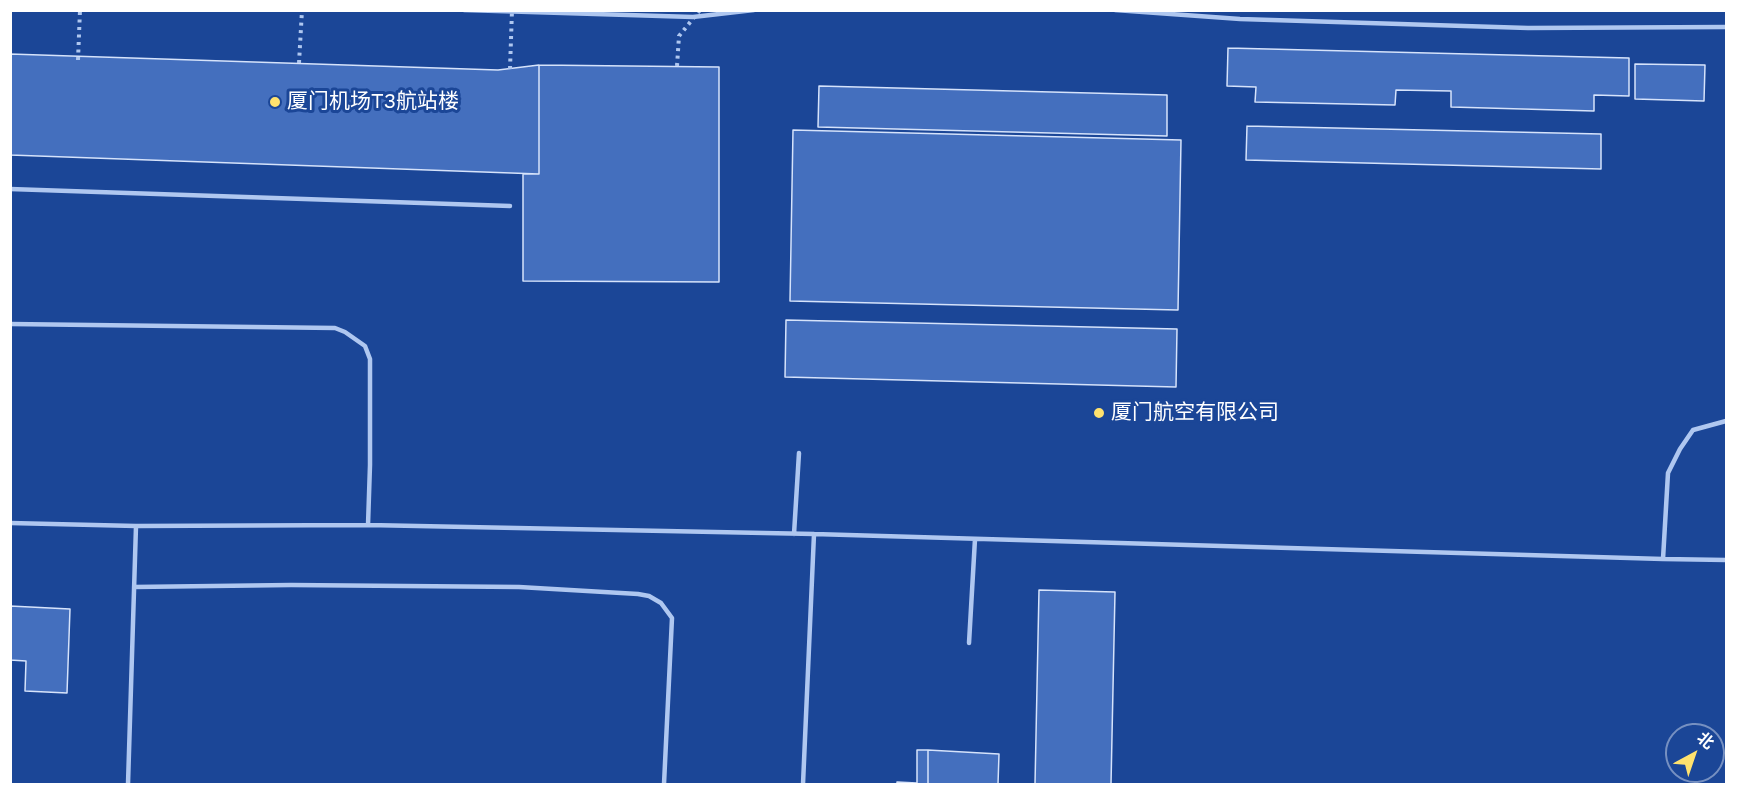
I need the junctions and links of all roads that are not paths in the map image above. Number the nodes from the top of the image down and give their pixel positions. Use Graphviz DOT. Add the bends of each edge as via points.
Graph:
graph roads {
  1 [pos="464,10"];
  2 [pos="754,10"];
  3 [pos="1115,10"];
  4 [pos="1726,27"];
  5 [pos="10,189"];
  6 [pos="510,206"];
  7 [pos="10,324"];
  8 [pos="1726,420"];
  9 [pos="799,453"];
  10 [pos="10,523"];
  11 [pos="368,525"];
  12 [pos="136,526"];
  13 [pos="794,534"];
  14 [pos="814,534"];
  15 [pos="975,539"];
  16 [pos="1663,559"];
  17 [pos="1726,560"];
  18 [pos="134,587"];
  19 [pos="969,643"];
  20 [pos="128,784"];
  21 [pos="664,784"];
  22 [pos="803,784"];
  1 -- 2 [label="lane" via="693,17"];
  3 -- 4 [label="lane" via="1240,19 1528,28"];
  5 -- 6 [label="lane"];
  7 -- 11 [label="lane" via="335,328 345,332 365,346 370,359"];
  8 -- 16 [label="lane" via="1693,430 1668,473"];
  9 -- 13 [label="lane"];
  10 -- 12 [label="lane"];
  11 -- 12 [label="lane"];
  11 -- 13 [label="lane"];
  12 -- 18 [label="lane"];
  13 -- 14 [label="lane"];
  14 -- 15 [label="lane"];
  14 -- 22 [label="lane"];
  15 -- 16 [label="lane"];
  15 -- 19 [label="lane"];
  16 -- 17 [label="lane"];
  18 -- 20 [label="lane"];
  18 -- 21 [label="lane" via="519,587 649,596 661,603 672,618"];
}
